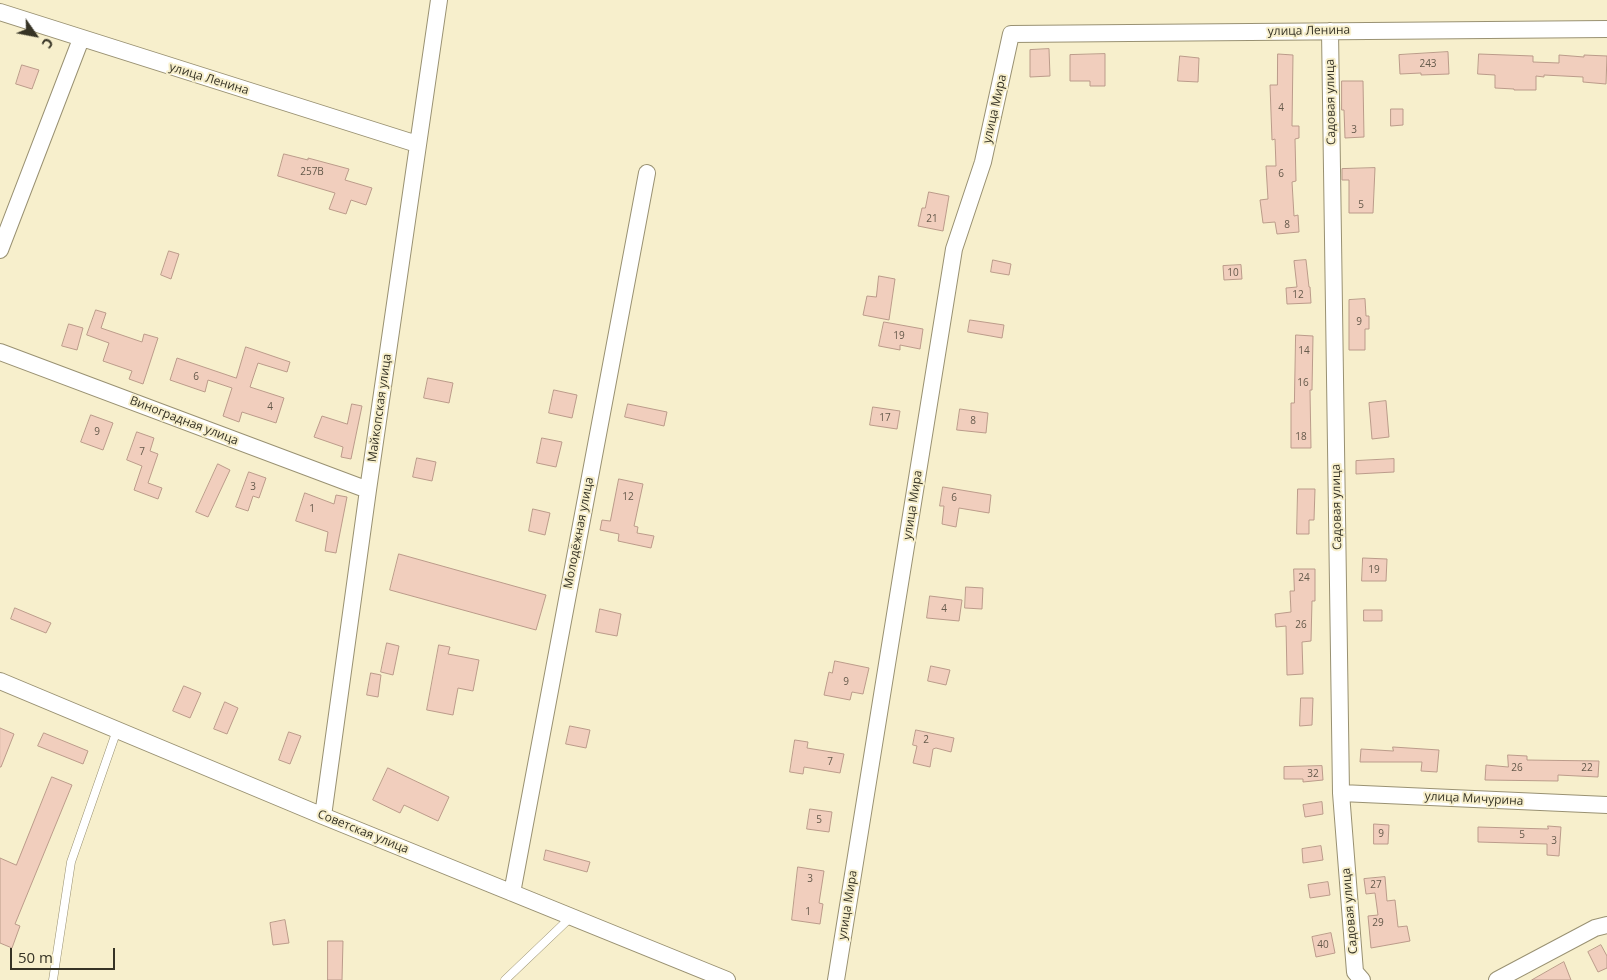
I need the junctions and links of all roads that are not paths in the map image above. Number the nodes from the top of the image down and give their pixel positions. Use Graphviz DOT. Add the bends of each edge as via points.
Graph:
graph roads {
  1 [pos="440,0"];
  2 [pos="0,12"];
  3 [pos="1607,29"];
  4 [pos="1330,30"];
  5 [pos="1011,34"];
  6 [pos="81,39"];
  7 [pos="418,144"];
  8 [pos="647,173"];
  9 [pos="0,250"];
  10 [pos="0,352"];
  11 [pos="368,490"];
  12 [pos="0,681"];
  13 [pos="117,730"];
  14 [pos="1341,793"];
  15 [pos="1607,805"];
  16 [pos="323,816"];
  17 [pos="512,893"];
  18 [pos="572,917"];
  19 [pos="1607,925"];
  20 [pos="53,980"];
  21 [pos="505,980"];
  22 [pos="727,980"];
  23 [pos="836,980"];
  24 [pos="1362,980"];
  25 [pos="1497,980"];
  1 -- 7 [label="street, Майкопская улица"];
  2 -- 6 [label="street, улица Ленина"];
  3 -- 4 [label="street, улица Ленина"];
  4 -- 5 [label="street, улица Ленина"];
  4 -- 14 [label="street, Садовая улица"];
  5 -- 23 [label="street, улица Мира" via="983,162 954,249"];
  6 -- 7 [label="street, улица Ленина"];
  6 -- 9 [label="street"];
  7 -- 11 [label="street, Майкопская улица"];
  8 -- 17 [label="street, Молодёжная улица"];
  10 -- 11 [label="street, Виноградная улица"];
  11 -- 16 [label="street, Майкопская улица"];
  12 -- 13 [label="street, Советская улица"];
  13 -- 16 [label="street, Советская улица"];
  13 -- 20 [label="lane" via="71,862"];
  14 -- 15 [label="street, улица Мичурина"];
  14 -- 24 [label="street, Садовая улица" via="1355,972"];
  16 -- 17 [label="street, Советская улица"];
  17 -- 18 [label="street, Советская улица"];
  18 -- 21 [label="lane"];
  18 -- 22 [label="street, Советская улица"];
  19 -- 25 [label="street" via="1595,928"];
}
